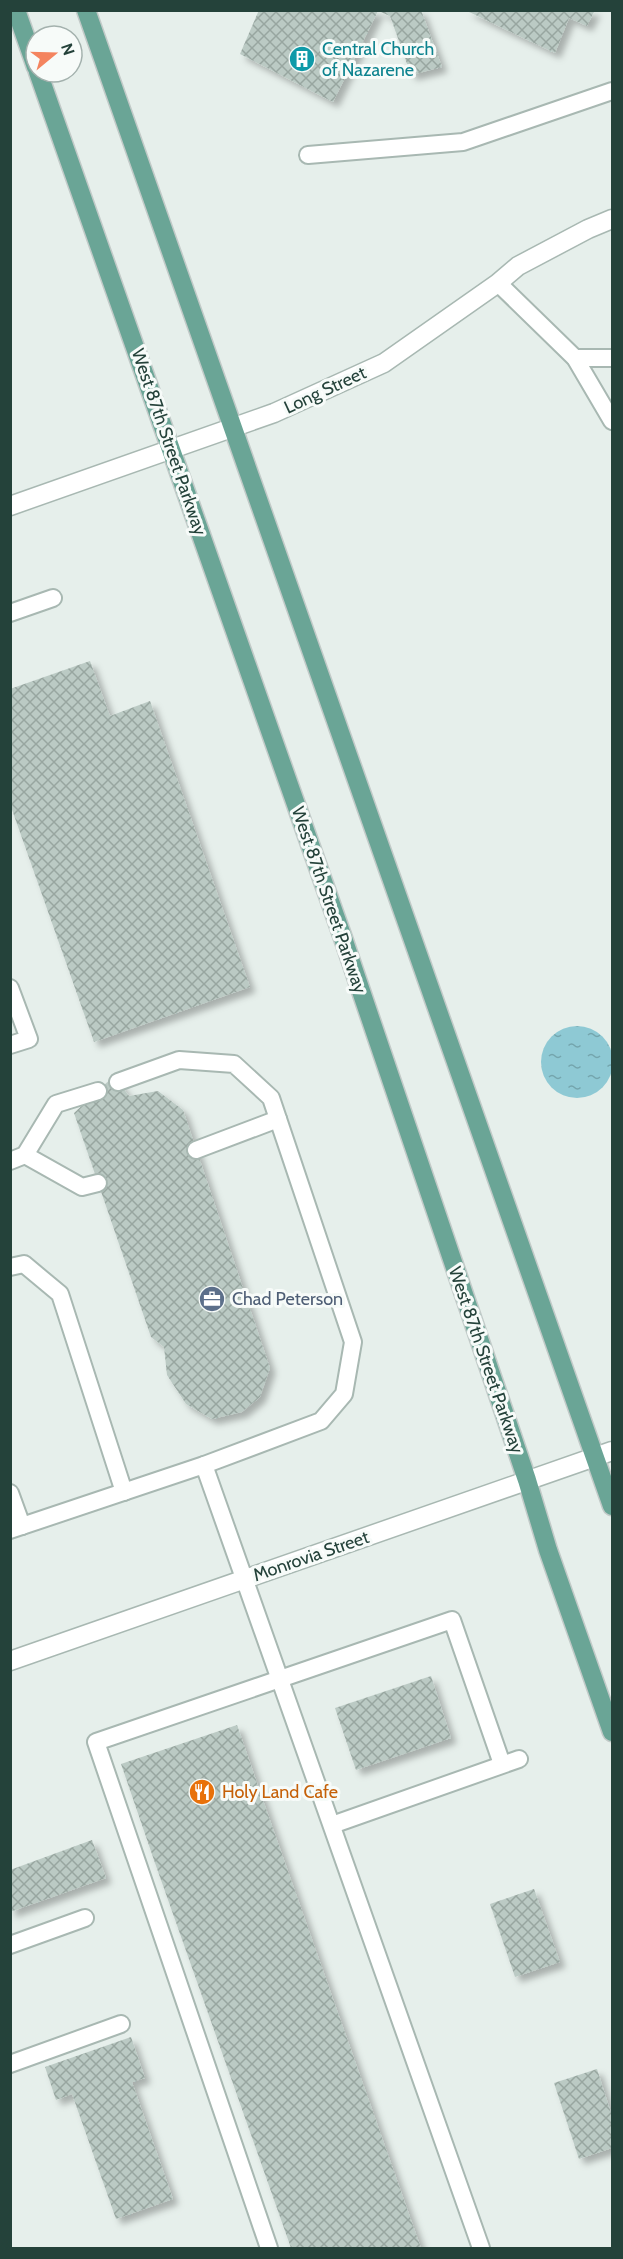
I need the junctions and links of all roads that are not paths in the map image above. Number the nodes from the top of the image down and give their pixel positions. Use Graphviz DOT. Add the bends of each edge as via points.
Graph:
graph roads {
  1 [pos="16,10"];
  2 [pos="86,10"];
  3 [pos="24,33"];
  4 [pos="42,84"];
  5 [pos="612,91"];
  6 [pos="308,155"];
  7 [pos="612,219"];
  8 [pos="498,283"];
  9 [pos="575,358"];
  10 [pos="612,358"];
  11 [pos="612,421"];
  12 [pos="232,428"];
  13 [pos="172,449"];
  14 [pos="10,506"];
  15 [pos="53,598"];
  16 [pos="10,613"];
  17 [pos="10,988"];
  18 [pos="10,1045"];
  19 [pos="118,1082"];
  20 [pos="98,1091"];
  21 [pos="278,1119"];
  22 [pos="196,1150"];
  23 [pos="18,1158"];
  24 [pos="98,1183"];
  25 [pos="10,1267"];
  26 [pos="604,1454"];
  27 [pos="204,1465"];
  28 [pos="527,1480"];
  29 [pos="124,1492"];
  30 [pos="10,1493"];
  31 [pos="612,1506"];
  32 [pos="16,1528"];
  33 [pos="245,1579"];
  34 [pos="10,1661"];
  35 [pos="280,1679"];
  36 [pos="612,1731"];
  37 [pos="519,1759"];
  38 [pos="502,1764"];
  39 [pos="332,1825"];
  40 [pos="85,1918"];
  41 [pos="10,1945"];
  42 [pos="122,2024"];
  43 [pos="10,2064"];
  44 [pos="269,2248"];
  45 [pos="482,2248"];
  1 -- 3 [label="main road"];
  2 -- 12 [label="main road"];
  4 -- 13 [label="main road, West 87th Street Parkway"];
  5 -- 6 [label="lane" via="464,142"];
  7 -- 8 [label="street, Long Street" via="518,266"];
  8 -- 9 [label="lane"];
  8 -- 12 [label="street, Long Street" via="384,363"];
  9 -- 10 [label="lane"];
  9 -- 11 [label="lane"];
  12 -- 13 [label="street, Long Street"];
  12 -- 26 [label="main road"];
  13 -- 14 [label="street, Long Street"];
  13 -- 28 [label="main road, West 87th Street Parkway"];
  15 -- 16 [label="lane"];
  17 -- 18 [label="lane" via="29,1038"];
  19 -- 21 [label="lane" via="179,1060 234,1064 272,1098"];
  20 -- 23 [label="lane" via="56,1104"];
  21 -- 22 [label="lane"];
  21 -- 27 [label="lane" via="354,1342 344,1394 321,1420"];
  23 -- 24 [label="lane" via="82,1187"];
  25 -- 29 [label="lane" via="24,1264 60,1294"];
  26 -- 28 [label="street, Monrovia Street"];
  26 -- 31 [label="main road"];
  27 -- 29 [label="lane"];
  27 -- 33 [label="lane"];
  28 -- 33 [label="street, Monrovia Street"];
  28 -- 36 [label="main road, West 87th Street Parkway"];
  29 -- 32 [label="lane"];
  30 -- 32 [label="lane"];
  33 -- 34 [label="street, Monrovia Street"];
  33 -- 35 [label="lane"];
  35 -- 38 [label="lane" via="452,1620"];
  35 -- 39 [label="lane"];
  35 -- 44 [label="lane" via="96,1742"];
  37 -- 38 [label="lane"];
  38 -- 39 [label="lane"];
  39 -- 45 [label="lane"];
  40 -- 41 [label="lane"];
  42 -- 43 [label="lane"];
}
